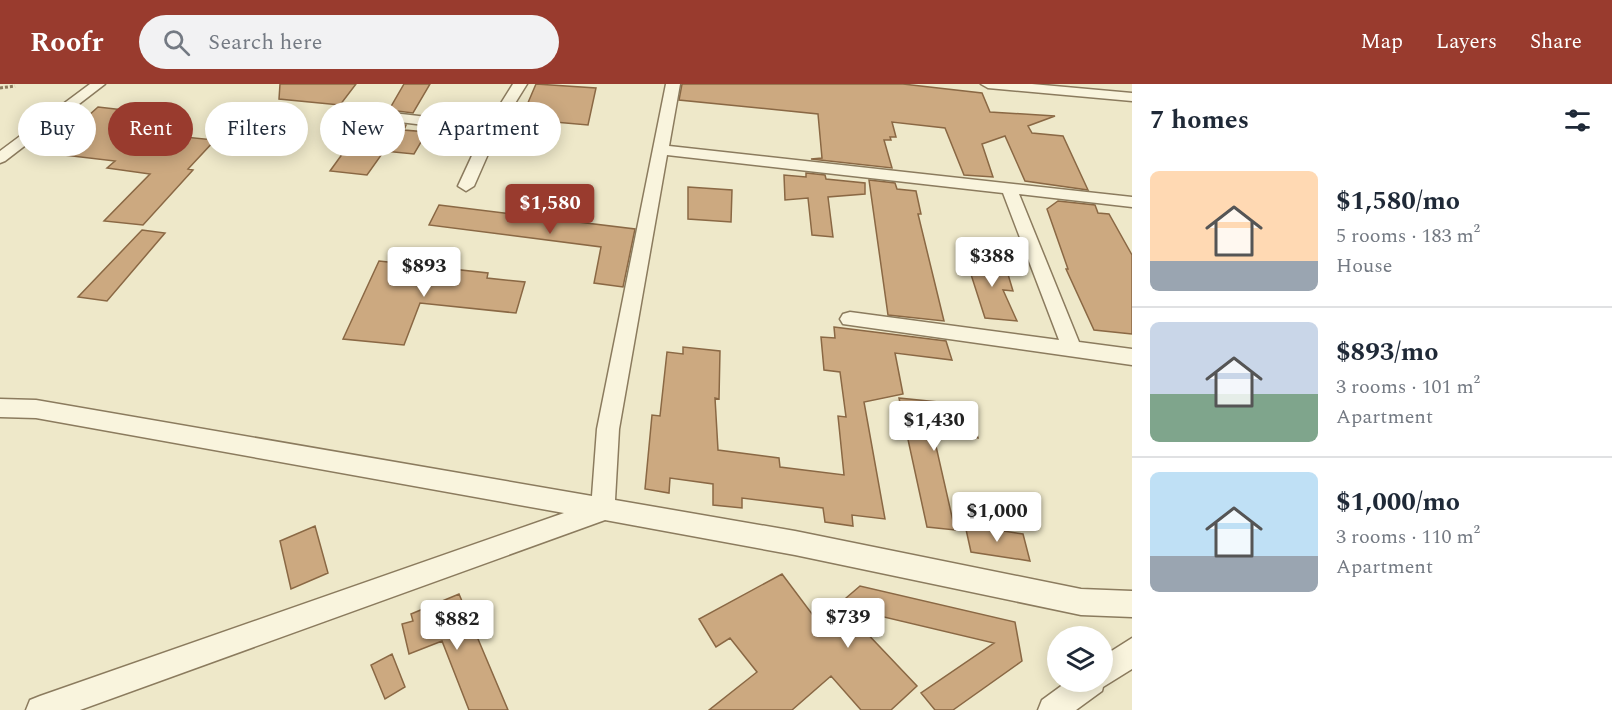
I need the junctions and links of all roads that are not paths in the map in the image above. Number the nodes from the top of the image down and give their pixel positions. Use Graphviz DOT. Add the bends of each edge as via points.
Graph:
graph roads {
  1 [pos="98,84"];
  2 [pos="520,84"];
  3 [pos="673,84"];
  4 [pos="988,84"];
  5 [pos="1132,97"];
  6 [pos="509,102"];
  7 [pos="661,150"];
  8 [pos="480,156"];
  9 [pos="0,158"];
  10 [pos="466,186"];
  11 [pos="1009,188"];
  12 [pos="1132,202"];
  13 [pos="850,319"];
  14 [pos="1072,349"];
  15 [pos="1132,357"];
  16 [pos="0,408"];
  17 [pos="603,510"];
  18 [pos="1132,604"];
  19 [pos="1132,652"];
  20 [pos="1113,666"];
  21 [pos="1077,692"];
  22 [pos="40,710"];
  23 [pos="1052,710"];
  1 -- 9 [label="street"];
  2 -- 6 [label="street"];
  3 -- 7 [label="street"];
  4 -- 5 [label="street"];
  7 -- 11 [label="street"];
  7 -- 17 [label="street" via="608,429"];
  8 -- 10 [label="street"];
  11 -- 12 [label="street"];
  11 -- 14 [label="street"];
  13 -- 14 [label="street"];
  14 -- 15 [label="street"];
  16 -- 17 [label="street" via="36,409"];
  17 -- 18 [label="street" via="795,543 1081,602"];
  17 -- 22 [label="street"];
  19 -- 20 [label="street"];
  21 -- 23 [label="street"];
}
